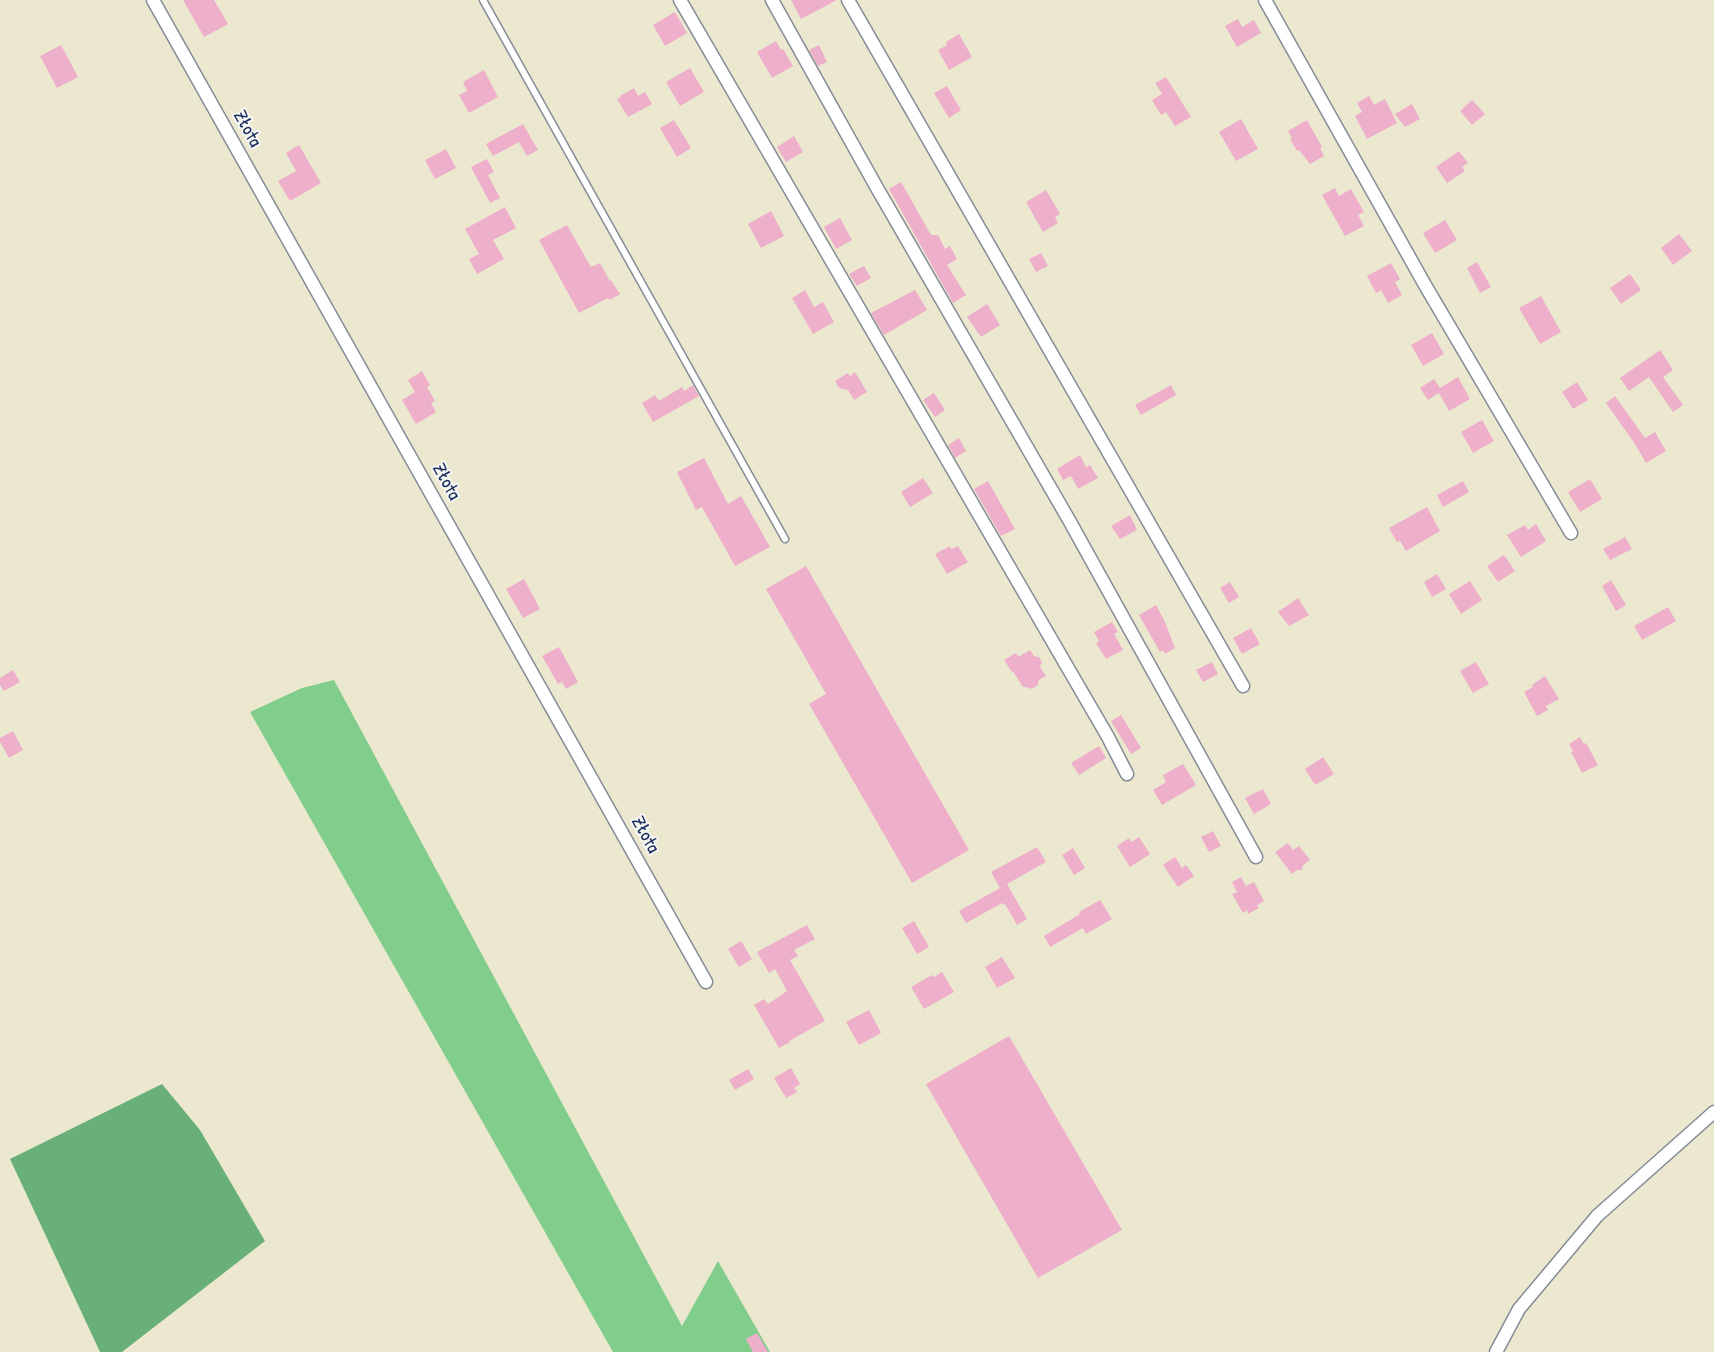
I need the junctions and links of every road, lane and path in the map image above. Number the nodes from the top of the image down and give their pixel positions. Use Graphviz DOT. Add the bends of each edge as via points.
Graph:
graph roads {
  1 [pos="153,0"];
  2 [pos="483,0"];
  3 [pos="680,0"];
  4 [pos="772,0"];
  5 [pos="848,0"];
  6 [pos="1266,0"];
  7 [pos="1571,533"];
  8 [pos="785,539"];
  9 [pos="1243,686"];
  10 [pos="1127,774"];
  11 [pos="1256,857"];
  12 [pos="706,982"];
  13 [pos="1714,1112"];
  14 [pos="1496,1352"];
  1 -- 12 [label="street, Złota"];
  2 -- 8 [label="lane"];
  3 -- 10 [label="street"];
  4 -- 11 [label="street" via="1069,520"];
  5 -- 9 [label="street"];
  6 -- 7 [label="street" via="1425,285"];
  13 -- 14 [label="street" via="1597,1216 1519,1309"];
}
